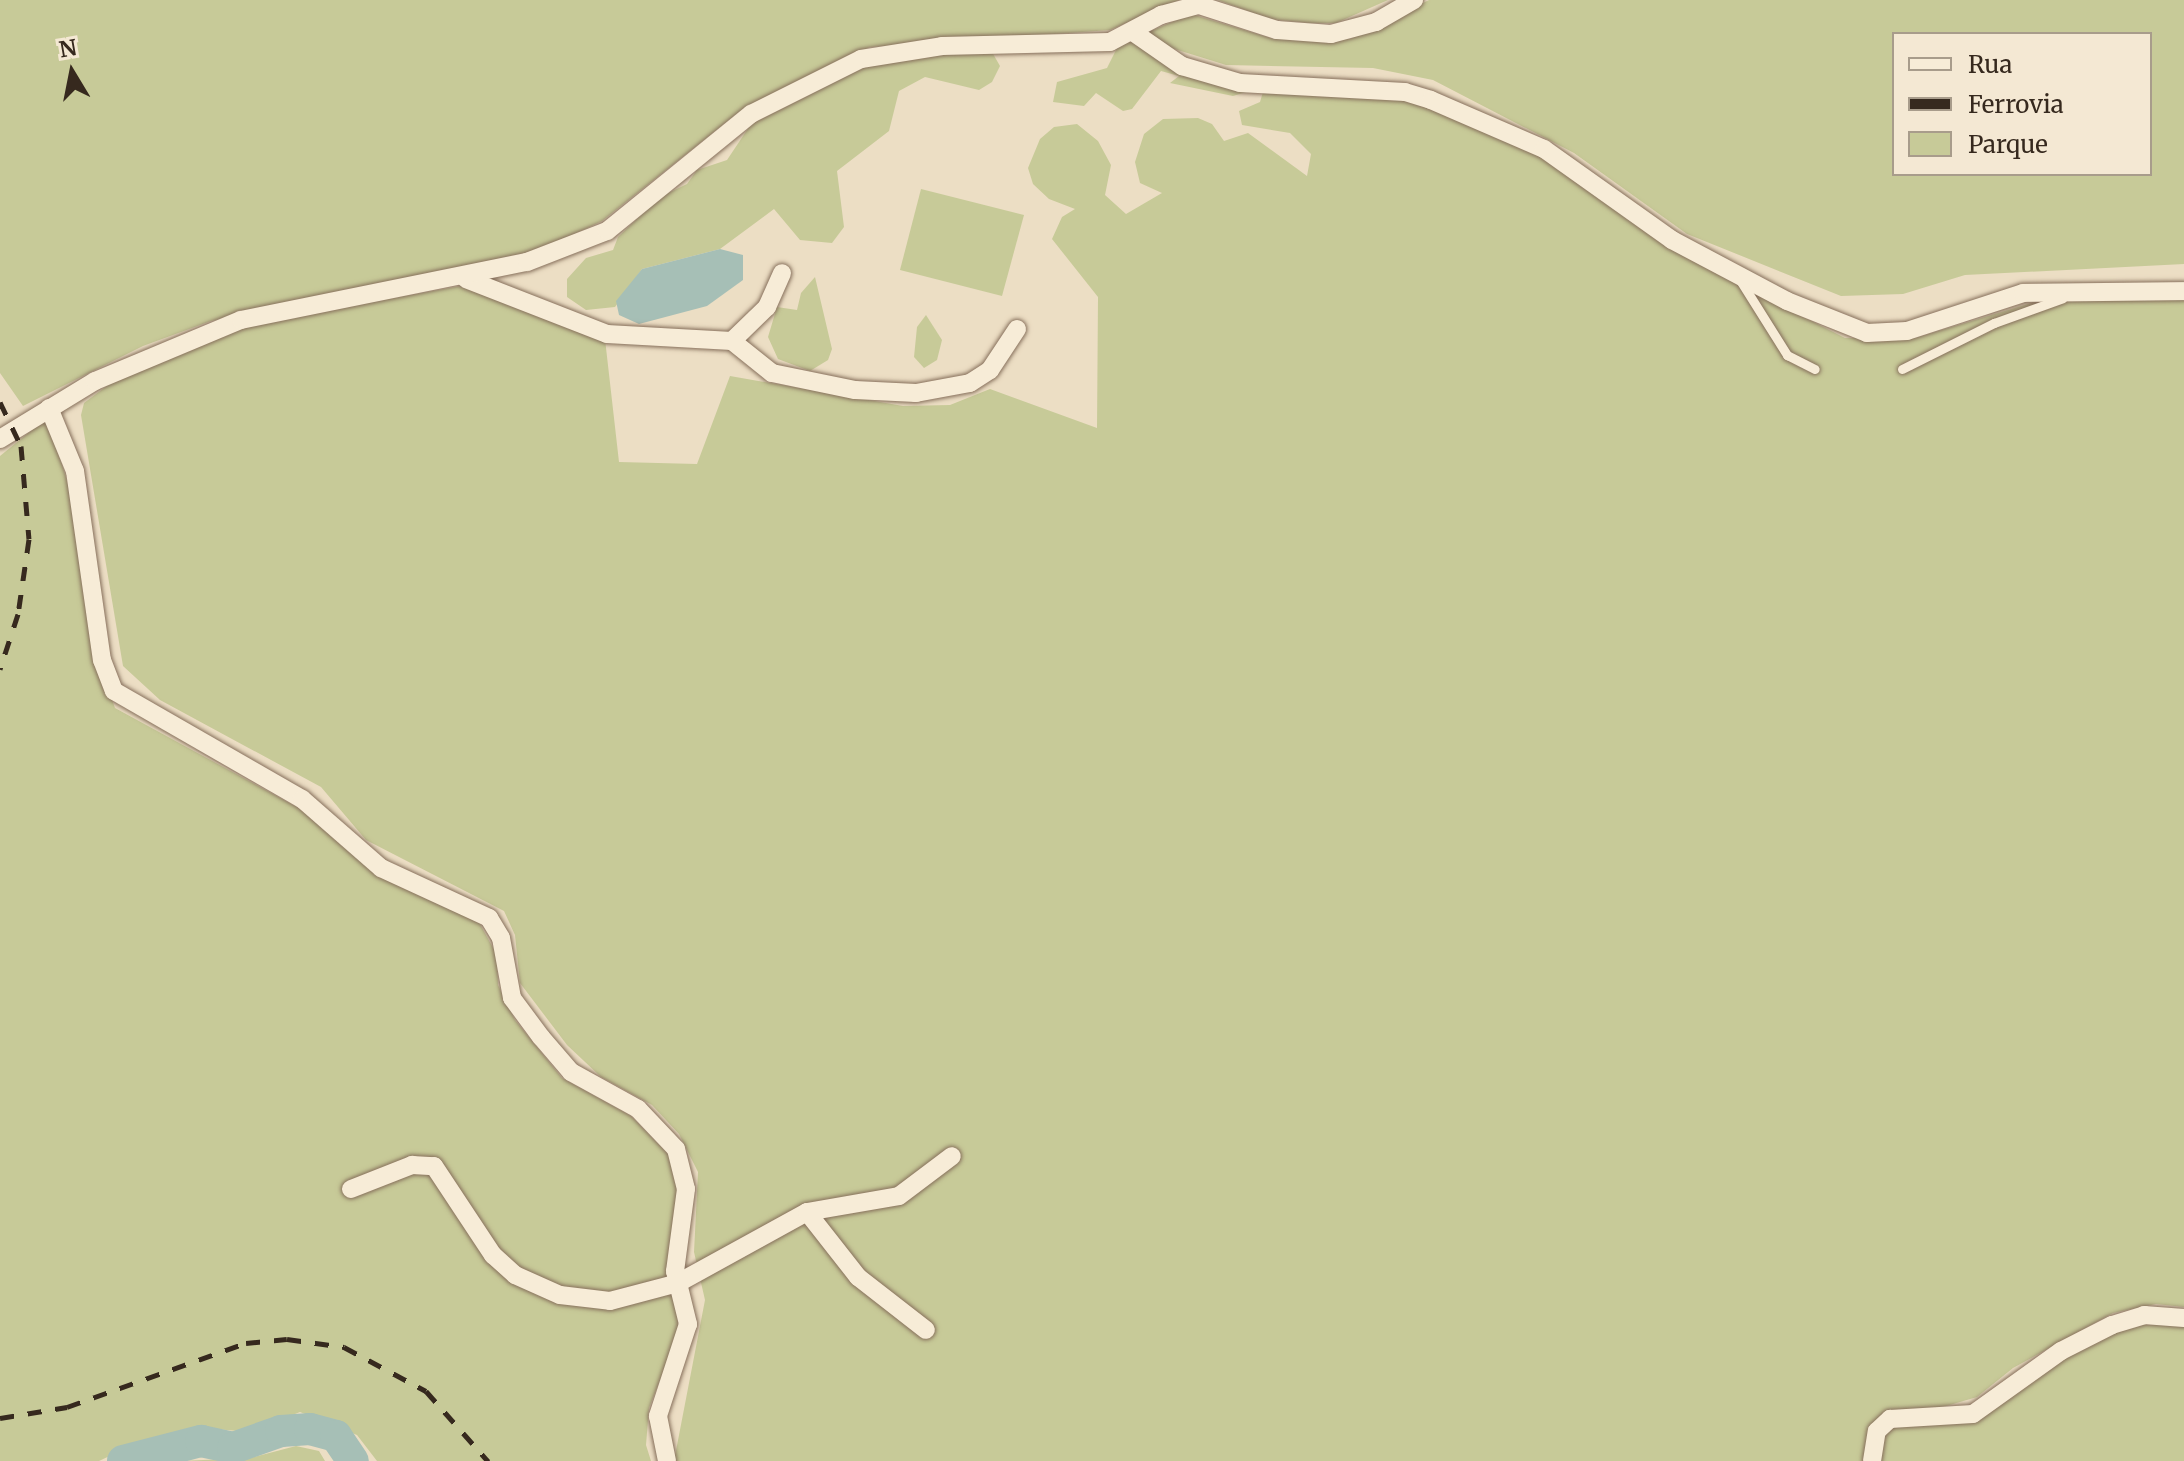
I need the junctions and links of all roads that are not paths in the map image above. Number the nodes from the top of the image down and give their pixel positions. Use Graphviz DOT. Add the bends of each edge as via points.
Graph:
graph roads {
  1 [pos="1414,0"];
  2 [pos="1133,32"];
  3 [pos="1734,271"];
  4 [pos="782,273"];
  5 [pos="451,278"];
  6 [pos="2184,291"];
  7 [pos="2071,293"];
  8 [pos="1017,329"];
  9 [pos="732,341"];
  10 [pos="1815,369"];
  11 [pos="1902,369"];
  12 [pos="49,408"];
  13 [pos="0,439"];
  14 [pos="952,1156"];
  15 [pos="351,1189"];
  16 [pos="807,1212"];
  17 [pos="678,1283"];
  18 [pos="2184,1318"];
  19 [pos="926,1330"];
  20 [pos="667,1461"];
  21 [pos="1872,1461"];
  1 -- 2 [label="street" via="1376,22 1331,34 1277,30 1199,5 1170,11"];
  2 -- 3 [label="street" via="1182,66 1240,83 1405,92 1431,100 1544,149 1672,240"];
  2 -- 5 [label="street" via="1085,45 942,46 861,59 751,114 607,231 527,262"];
  3 -- 7 [label="street" via="1815,315 1867,333 1907,331 2023,293"];
  3 -- 10 [label="lane" via="1787,355"];
  4 -- 9 [label="street" via="767,307"];
  5 -- 9 [label="street" via="481,281 607,334"];
  5 -- 12 [label="street" via="241,320 143,358"];
  6 -- 7 [label="street"];
  7 -- 11 [label="lane"];
  8 -- 9 [label="street" via="990,370 949,389 916,393 792,379 764,369 749,350"];
  12 -- 13 [label="street"];
  12 -- 17 [label="street" via="75,471 102,660 114,691 302,799 381,868 489,918 501,938 512,998 541,1037 571,1072 638,1109 676,1149 686,1189 675,1257"];
  14 -- 16 [label="street" via="899,1196"];
  15 -- 17 [label="street" via="412,1165 434,1166 493,1255 515,1275 584,1300 634,1299"];
  16 -- 17 [label="street"];
  16 -- 19 [label="street" via="858,1277"];
  17 -- 20 [label="street" via="688,1324 658,1416"];
  18 -- 21 [label="street" via="2144,1315 2112,1325 2061,1351 1973,1414 1890,1419 1877,1431"];
}
